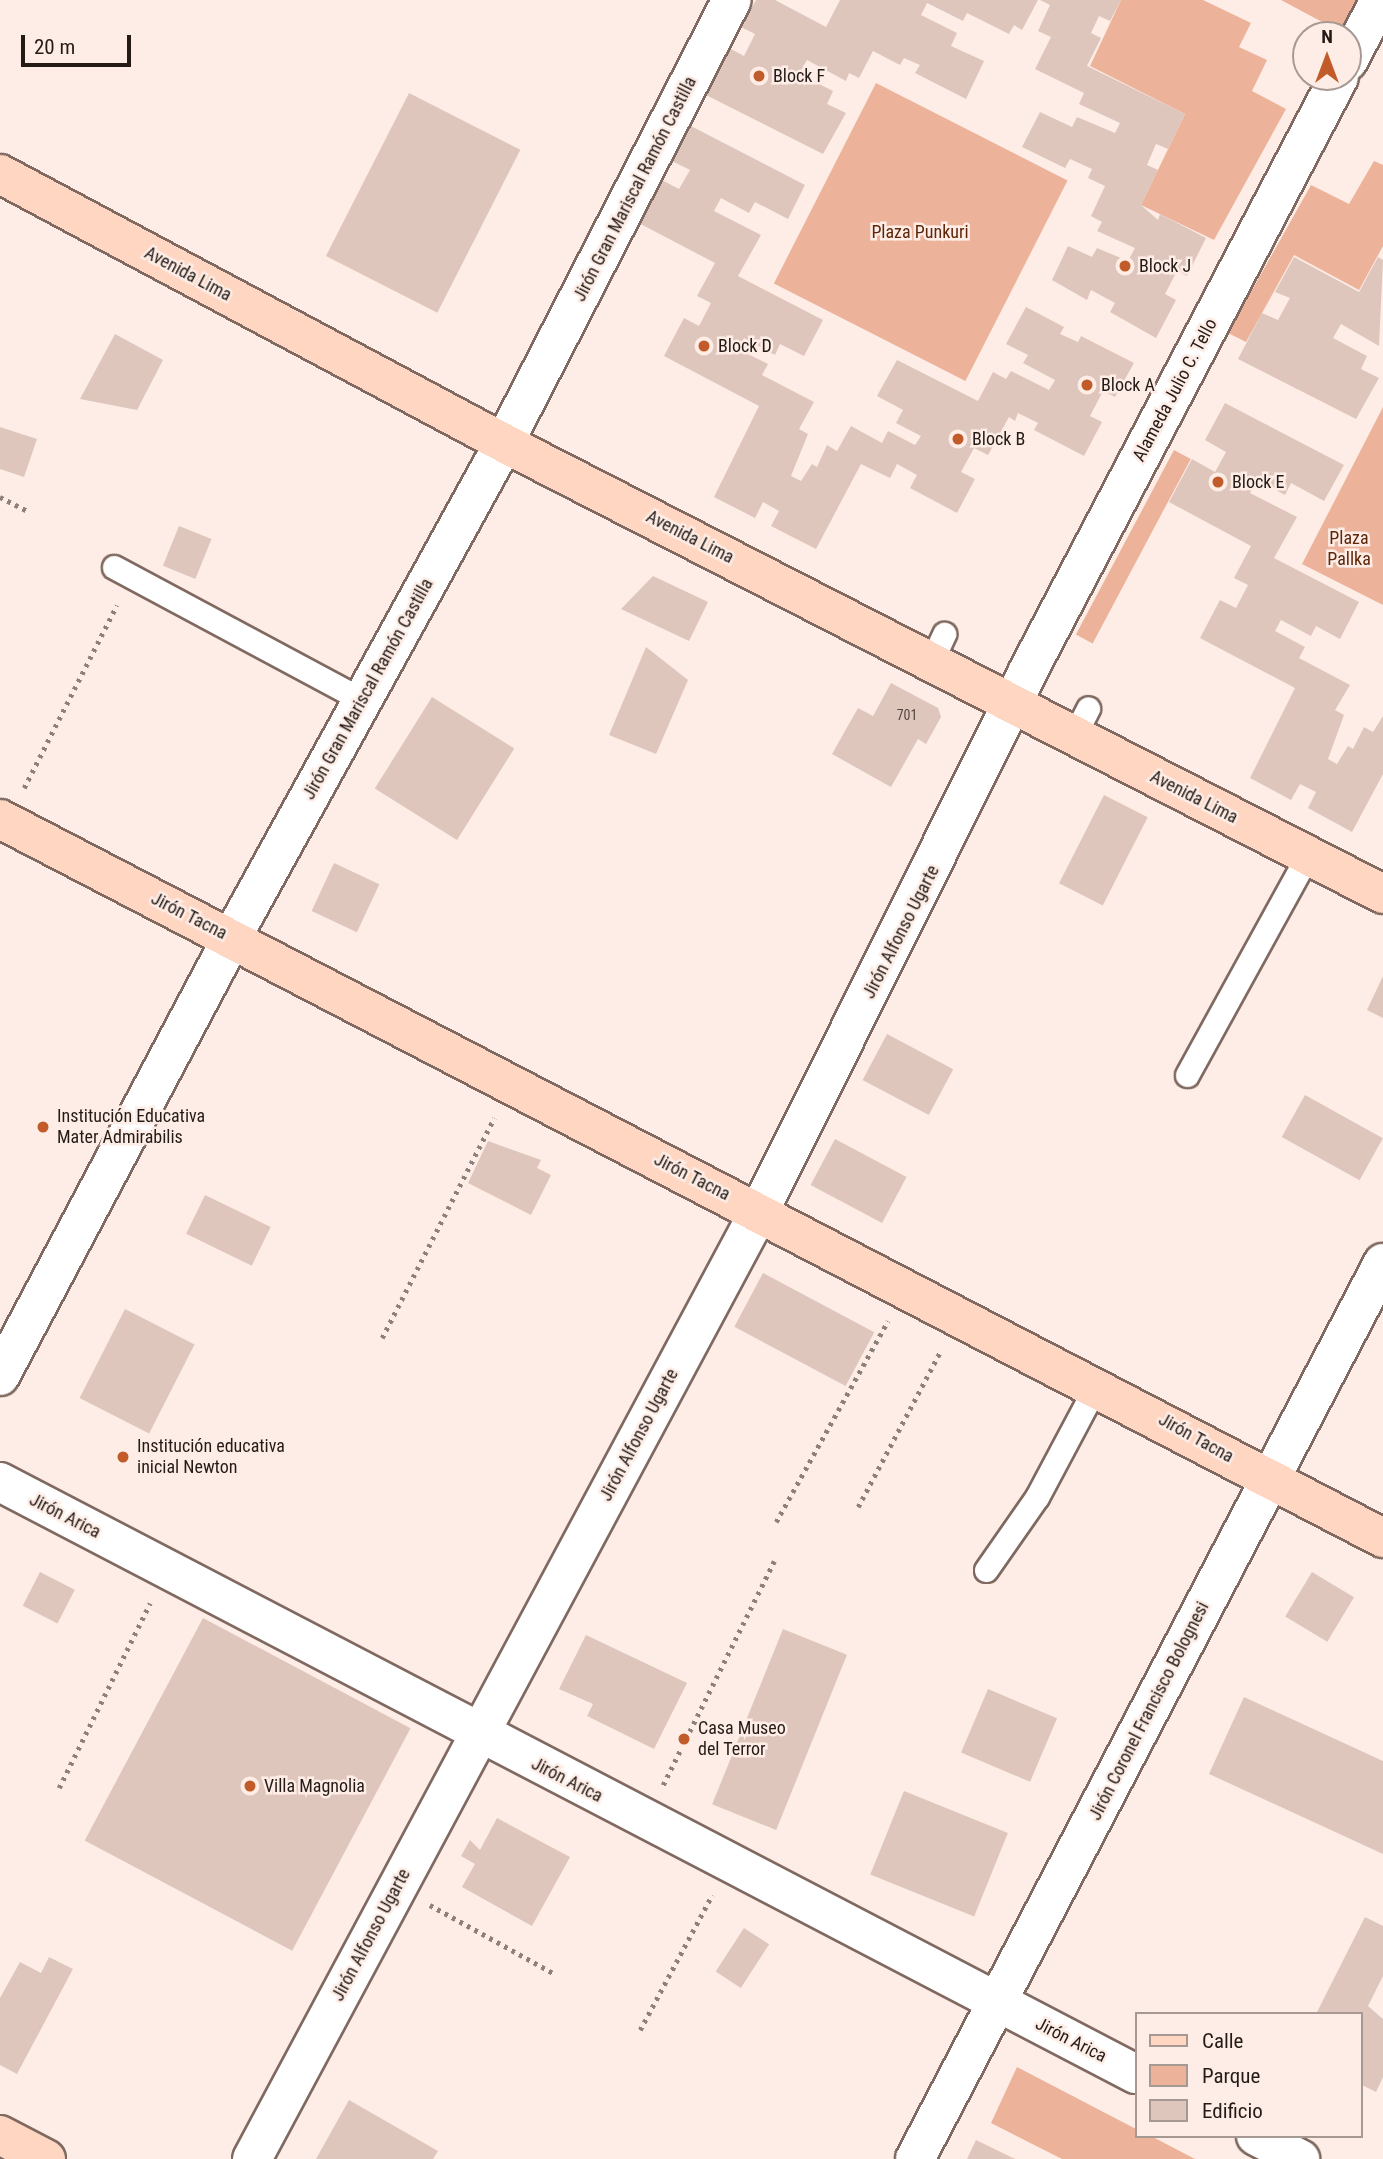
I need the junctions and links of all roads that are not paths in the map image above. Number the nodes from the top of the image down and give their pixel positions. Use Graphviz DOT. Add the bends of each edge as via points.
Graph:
graph roads {
  1 [pos="732,0"];
  2 [pos="1380,0"];
  3 [pos="1362,34"];
  4 [pos="1332,91"];
  5 [pos="0,174"];
  6 [pos="504,443"];
  7 [pos="114,567"];
  8 [pos="362,700"];
  9 [pos="1015,706"];
  10 [pos="4,821"];
  11 [pos="1308,855"];
  12 [pos="1383,894"];
  13 [pos="232,937"];
  14 [pos="1187,1074"];
  15 [pos="760,1212"];
  16 [pos="1383,1263"];
  17 [pos="0,1376"];
  18 [pos="1097,1384"];
  19 [pos="1269,1478"];
  20 [pos="0,1482"];
  21 [pos="1383,1538"];
  22 [pos="986,1570"];
  23 [pos="478,1735"];
  24 [pos="998,2003"];
  25 [pos="1134,2073"];
  26 [pos="0,2135"];
  27 [pos="1260,2138"];
  28 [pos="46,2159"];
  29 [pos="252,2159"];
  30 [pos="915,2159"];
  31 [pos="1300,2159"];
  1 -- 6 [label="street, Jirón Gran Mariscal Ramón Castilla" via="594,279"];
  2 -- 3 [label="street"];
  4 -- 9 [label="street, Alameda Julio C. Tello"];
  5 -- 6 [label="street, Avenida Lima"];
  6 -- 8 [label="street, Jirón Gran Mariscal Ramón Castilla"];
  6 -- 9 [label="street, Avenida Lima" via="938,647"];
  7 -- 8 [label="lane"];
  8 -- 13 [label="street, Jirón Gran Mariscal Ramón Castilla"];
  9 -- 11 [label="street, Avenida Lima" via="1081,722"];
  9 -- 15 [label="street, Jirón Alfonso Ugarte"];
  10 -- 13 [label="street, Jirón Tacna"];
  11 -- 12 [label="street, Avenida Lima"];
  11 -- 14 [label="lane"];
  13 -- 15 [label="street, Jirón Tacna"];
  13 -- 17 [label="street, Jirón Gran Mariscal Ramón Castilla"];
  15 -- 18 [label="street, Jirón Tacna"];
  15 -- 23 [label="street, Jirón Alfonso Ugarte"];
  16 -- 19 [label="street, Jirón Coronel Francisco Bolognesi"];
  18 -- 19 [label="street, Jirón Tacna"];
  18 -- 22 [label="lane" via="1037,1497"];
  19 -- 21 [label="street, Jirón Tacna"];
  19 -- 24 [label="street, Jirón Coronel Francisco Bolognesi"];
  20 -- 23 [label="street, Jirón Arica"];
  23 -- 24 [label="street, Jirón Arica"];
  23 -- 29 [label="street, Jirón Alfonso Ugarte"];
  24 -- 25 [label="street, Jirón Arica"];
  24 -- 30 [label="street, Jirón Coronel Francisco Bolognesi"];
  26 -- 28 [label="street"];
  27 -- 31 [label="street"];
}
